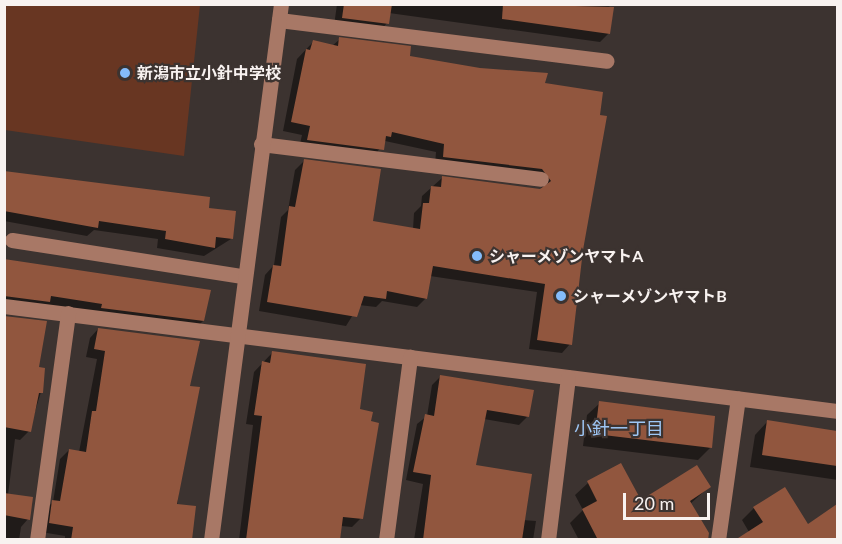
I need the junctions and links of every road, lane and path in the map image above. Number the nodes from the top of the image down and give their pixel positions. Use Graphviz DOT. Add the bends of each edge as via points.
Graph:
graph roads {
  1 [pos="280,12"];
  2 [pos="606,61"];
  3 [pos="261,144"];
  4 [pos="541,179"];
  5 [pos="12,240"];
  6 [pos="242,276"];
  7 [pos="4,306"];
  8 [pos="68,314"];
  9 [pos="236,334"];
  10 [pos="411,357"];
  11 [pos="568,377"];
  12 [pos="738,398"];
  13 [pos="837,411"];
  14 [pos="37,540"];
  15 [pos="211,540"];
  16 [pos="386,540"];
  17 [pos="548,540"];
  18 [pos="718,540"];
  1 -- 2 [label="street"];
  1 -- 3 [label="street"];
  3 -- 4 [label="street"];
  3 -- 6 [label="street"];
  5 -- 6 [label="street"];
  6 -- 9 [label="street"];
  7 -- 8 [label="street"];
  8 -- 9 [label="street"];
  8 -- 14 [label="street"];
  9 -- 10 [label="street"];
  9 -- 15 [label="street"];
  10 -- 11 [label="street"];
  10 -- 16 [label="street"];
  11 -- 12 [label="street"];
  11 -- 17 [label="street"];
  12 -- 13 [label="street"];
  12 -- 18 [label="street"];
}
